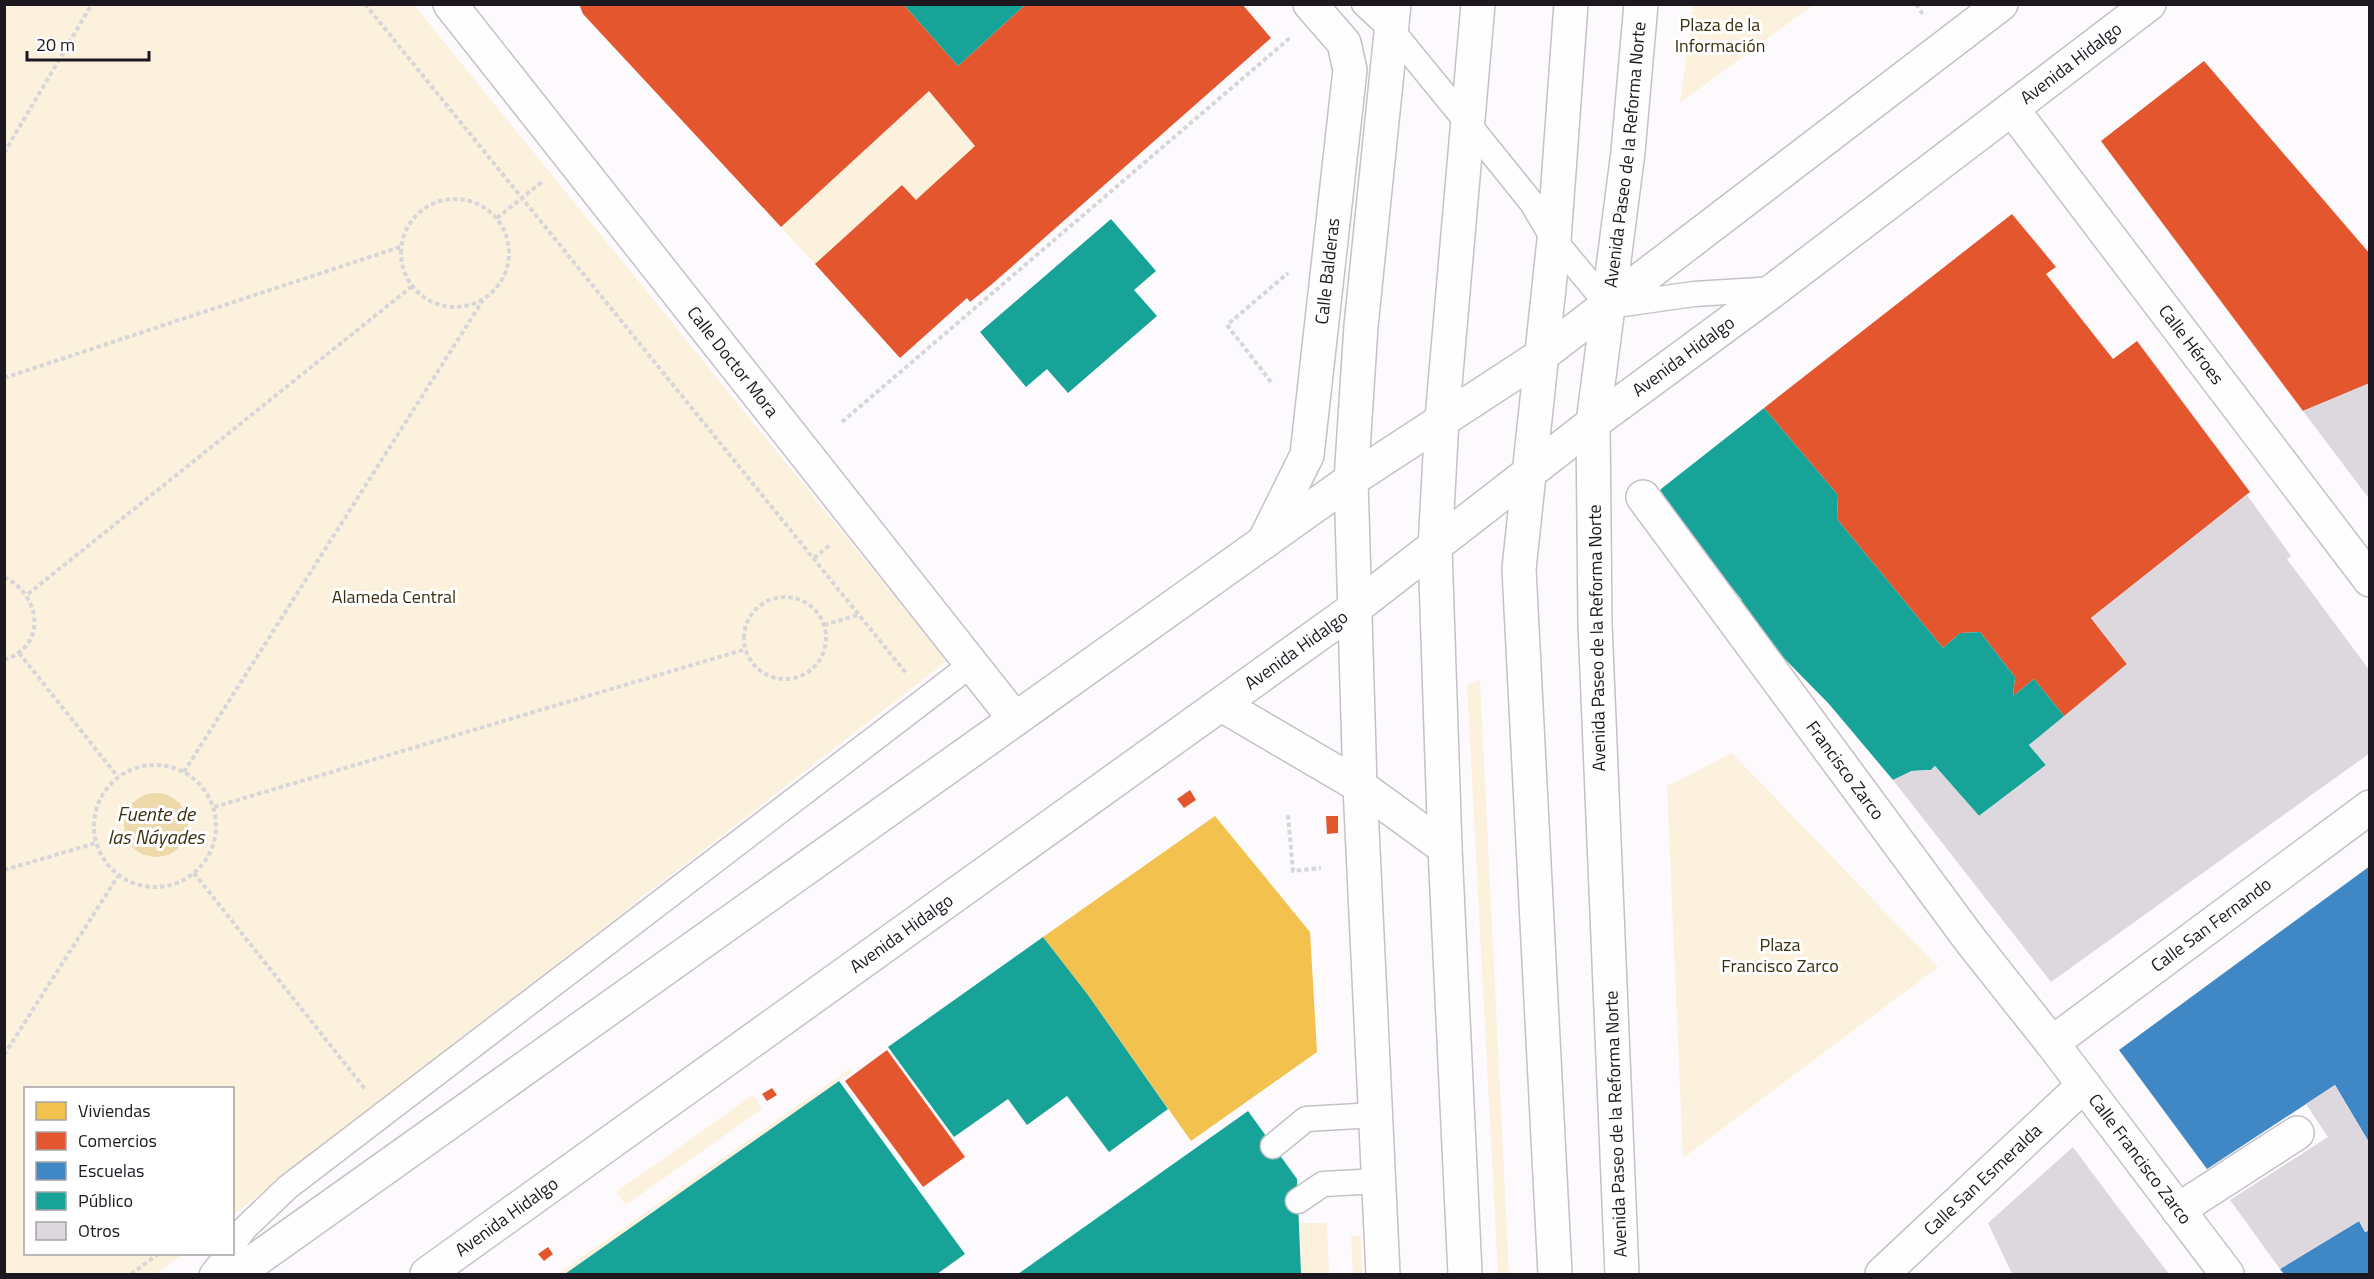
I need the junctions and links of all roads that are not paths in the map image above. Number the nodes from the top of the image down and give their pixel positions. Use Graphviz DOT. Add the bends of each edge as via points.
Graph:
graph roads {
  1 [pos="1310,4"];
  2 [pos="1364,4"];
  3 [pos="1478,4"];
  4 [pos="1571,4"];
  5 [pos="1641,4"];
  6 [pos="2001,4"];
  7 [pos="2149,4"];
  8 [pos="465,10"];
  9 [pos="1387,12"];
  10 [pos="2012,109"];
  11 [pos="1466,121"];
  12 [pos="1554,240"];
  13 [pos="1775,289"];
  14 [pos="1609,306"];
  15 [pos="1542,355"];
  16 [pos="1442,419"];
  17 [pos="1593,423"];
  18 [pos="1529,474"];
  19 [pos="1352,480"];
  20 [pos="1643,497"];
  21 [pos="1264,542"];
  22 [pos="1435,548"];
  23 [pos="2370,580"];
  24 [pos="1356,608"];
  25 [pos="972,664"];
  26 [pos="1222,705"];
  27 [pos="1015,719"];
  28 [pos="1360,786"];
  29 [pos="2370,807"];
  30 [pos="1445,848"];
  31 [pos="2052,1043"];
  32 [pos="2084,1085"];
  33 [pos="1375,1115"];
  34 [pos="2297,1133"];
  35 [pos="1273,1146"];
  36 [pos="1379,1181"];
  37 [pos="1298,1201"];
  38 [pos="2178,1210"];
  39 [pos="234,1243"];
  40 [pos="227,1255"];
  41 [pos="212,1275"];
  42 [pos="236,1275"];
  43 [pos="427,1275"];
  44 [pos="1383,1275"];
  45 [pos="1465,1275"];
  46 [pos="1556,1275"];
  47 [pos="1622,1275"];
  48 [pos="1882,1275"];
  49 [pos="2227,1275"];
  1 -- 21 [label="main road, Calle Balderas" via="1344,43 1350,70 1307,455"];
  2 -- 9 [label="lane"];
  3 -- 11 [label="main road"];
  4 -- 12 [label="main road"];
  5 -- 14 [label="main road, Avenida Paseo de la Reforma Norte"];
  6 -- 14 [label="main road"];
  7 -- 10 [label="main road, Avenida Hidalgo"];
  8 -- 25 [label="main road, Calle Doctor Mora" via="570,160"];
  9 -- 11 [label="lane"];
  9 -- 19 [label="main road"];
  10 -- 13 [label="main road, Avenida Hidalgo"];
  10 -- 23 [label="main road, Calle Héroes"];
  11 -- 12 [label="lane" via="1532,203"];
  11 -- 16 [label="main road"];
  12 -- 14 [label="lane"];
  12 -- 15 [label="main road"];
  13 -- 14 [label="lane" via="1694,294"];
  13 -- 17 [label="main road, Avenida Hidalgo"];
  14 -- 15 [label="main road"];
  14 -- 17 [label="main road, Avenida Paseo de la Reforma Norte"];
  15 -- 16 [label="main road"];
  15 -- 18 [label="main road"];
  16 -- 19 [label="main road"];
  16 -- 22 [label="main road"];
  17 -- 18 [label="main road, Avenida Hidalgo"];
  17 -- 47 [label="main road, Avenida Paseo de la Reforma Norte" via="1595,624"];
  18 -- 22 [label="main road, Avenida Hidalgo"];
  18 -- 46 [label="main road" via="1519,569 1521,629"];
  19 -- 21 [label="main road"];
  19 -- 24 [label="main road"];
  20 -- 31 [label="main road, Francisco Zarco" via="1971,941"];
  21 -- 27 [label="main road"];
  22 -- 24 [label="main road, Avenida Hidalgo"];
  22 -- 30 [label="main road"];
  24 -- 26 [label="main road, Avenida Hidalgo"];
  24 -- 28 [label="main road"];
  25 -- 27 [label="main road, Calle Doctor Mora"];
  25 -- 39 [label="lane" via="288,1187"];
  26 -- 28 [label="main road"];
  26 -- 43 [label="main road, Avenida Hidalgo"];
  27 -- 42 [label="main road"];
  28 -- 30 [label="main road"];
  28 -- 33 [label="main road"];
  29 -- 31 [label="main road, Calle San Fernando"];
  30 -- 45 [label="main road"];
  31 -- 32 [label="main road, Calle Francisco Zarco"];
  32 -- 38 [label="main road, Calle Francisco Zarco"];
  32 -- 48 [label="main road, Calle San Esmeralda"];
  33 -- 35 [label="lane" via="1306,1119"];
  33 -- 36 [label="main road"];
  34 -- 38 [label="main road"];
  36 -- 37 [label="lane" via="1323,1184"];
  36 -- 44 [label="main road"];
  38 -- 49 [label="main road, Calle Francisco Zarco"];
  40 -- 41 [label="lane"];
}
